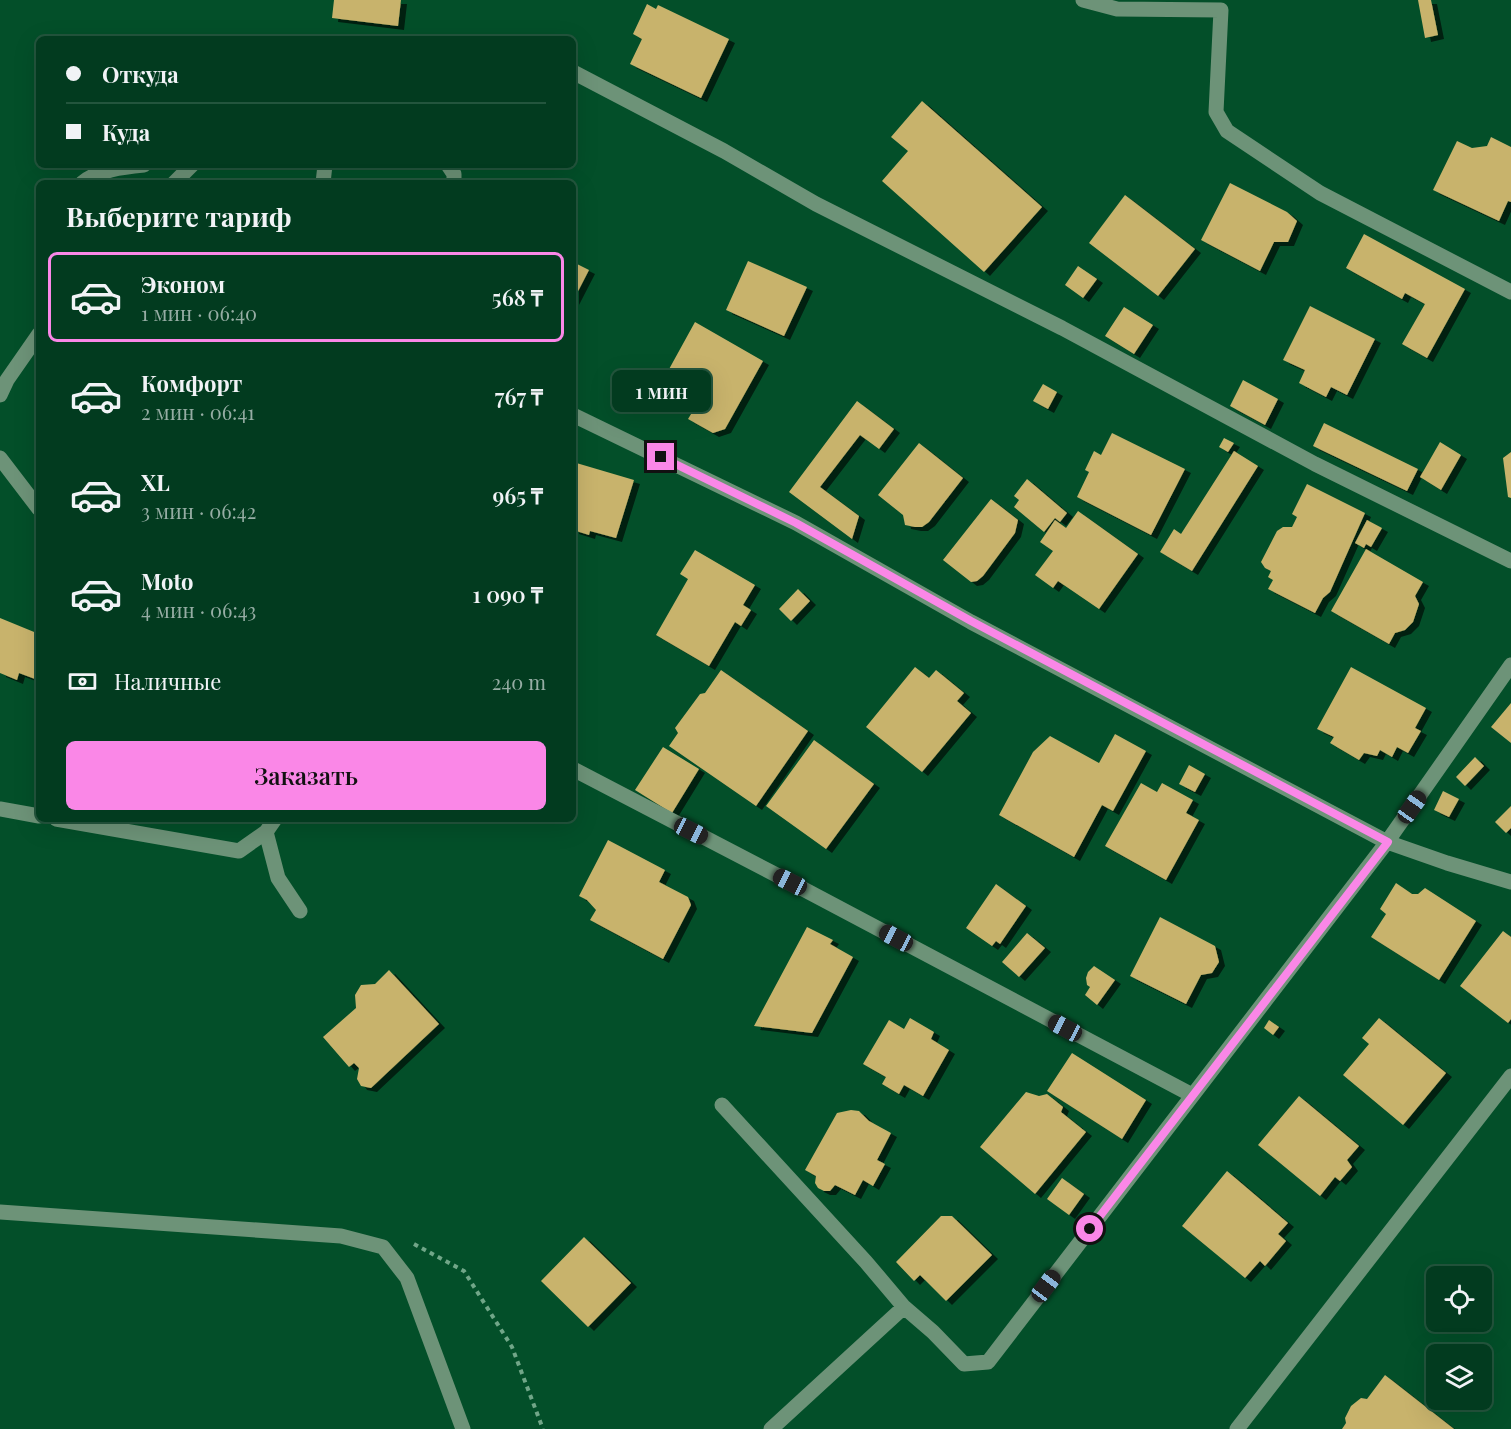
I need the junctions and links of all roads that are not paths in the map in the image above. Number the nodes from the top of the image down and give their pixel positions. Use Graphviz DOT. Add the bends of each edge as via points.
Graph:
graph roads {
  1 [pos="1083,0"];
  2 [pos="1222,5"];
  3 [pos="576,74"];
  4 [pos="122,168"];
  5 [pos="189,168"];
  6 [pos="86,180"];
  7 [pos="177,180"];
  8 [pos="1511,292"];
  9 [pos="36,339"];
  10 [pos="0,395"];
  11 [pos="576,416"];
  12 [pos="0,458"];
  13 [pos="36,505"];
  14 [pos="1511,561"];
  15 [pos="1511,665"];
  16 [pos="576,771"];
  17 [pos="0,809"];
  18 [pos="36,815"];
  19 [pos="74,822"];
  20 [pos="272,822"];
  21 [pos="266,832"];
  22 [pos="1388,842"];
  23 [pos="1511,882"];
  24 [pos="300,911"];
  25 [pos="1511,1076"];
  26 [pos="1192,1095"];
  27 [pos="723,1105"];
  28 [pos="0,1212"];
  29 [pos="903,1307"];
  30 [pos="463,1429"];
  31 [pos="771,1429"];
  32 [pos="1237,1429"];
  1 -- 2 [label="street" via="1117,9"];
  2 -- 8 [label="street" via="1216,112 1227,131 1320,193"];
  3 -- 14 [label="street" via="816,204 1062,328 1315,464"];
  4 -- 6 [label="street"];
  5 -- 7 [label="street"];
  9 -- 10 [label="street"];
  11 -- 22 [label="street" via="796,523 971,621"];
  12 -- 13 [label="street"];
  15 -- 22 [label="street"];
  16 -- 26 [label="street"];
  17 -- 18 [label="street"];
  19 -- 21 [label="street" via="239,850"];
  20 -- 21 [label="street"];
  21 -- 24 [label="street" via="278,879"];
  22 -- 23 [label="street"];
  22 -- 26 [label="street"];
  25 -- 32 [label="street"];
  26 -- 29 [label="street" via="988,1362 964,1364"];
  27 -- 29 [label="street"];
  28 -- 30 [label="street" via="341,1236 383,1247 407,1278"];
  29 -- 31 [label="street"];
}
